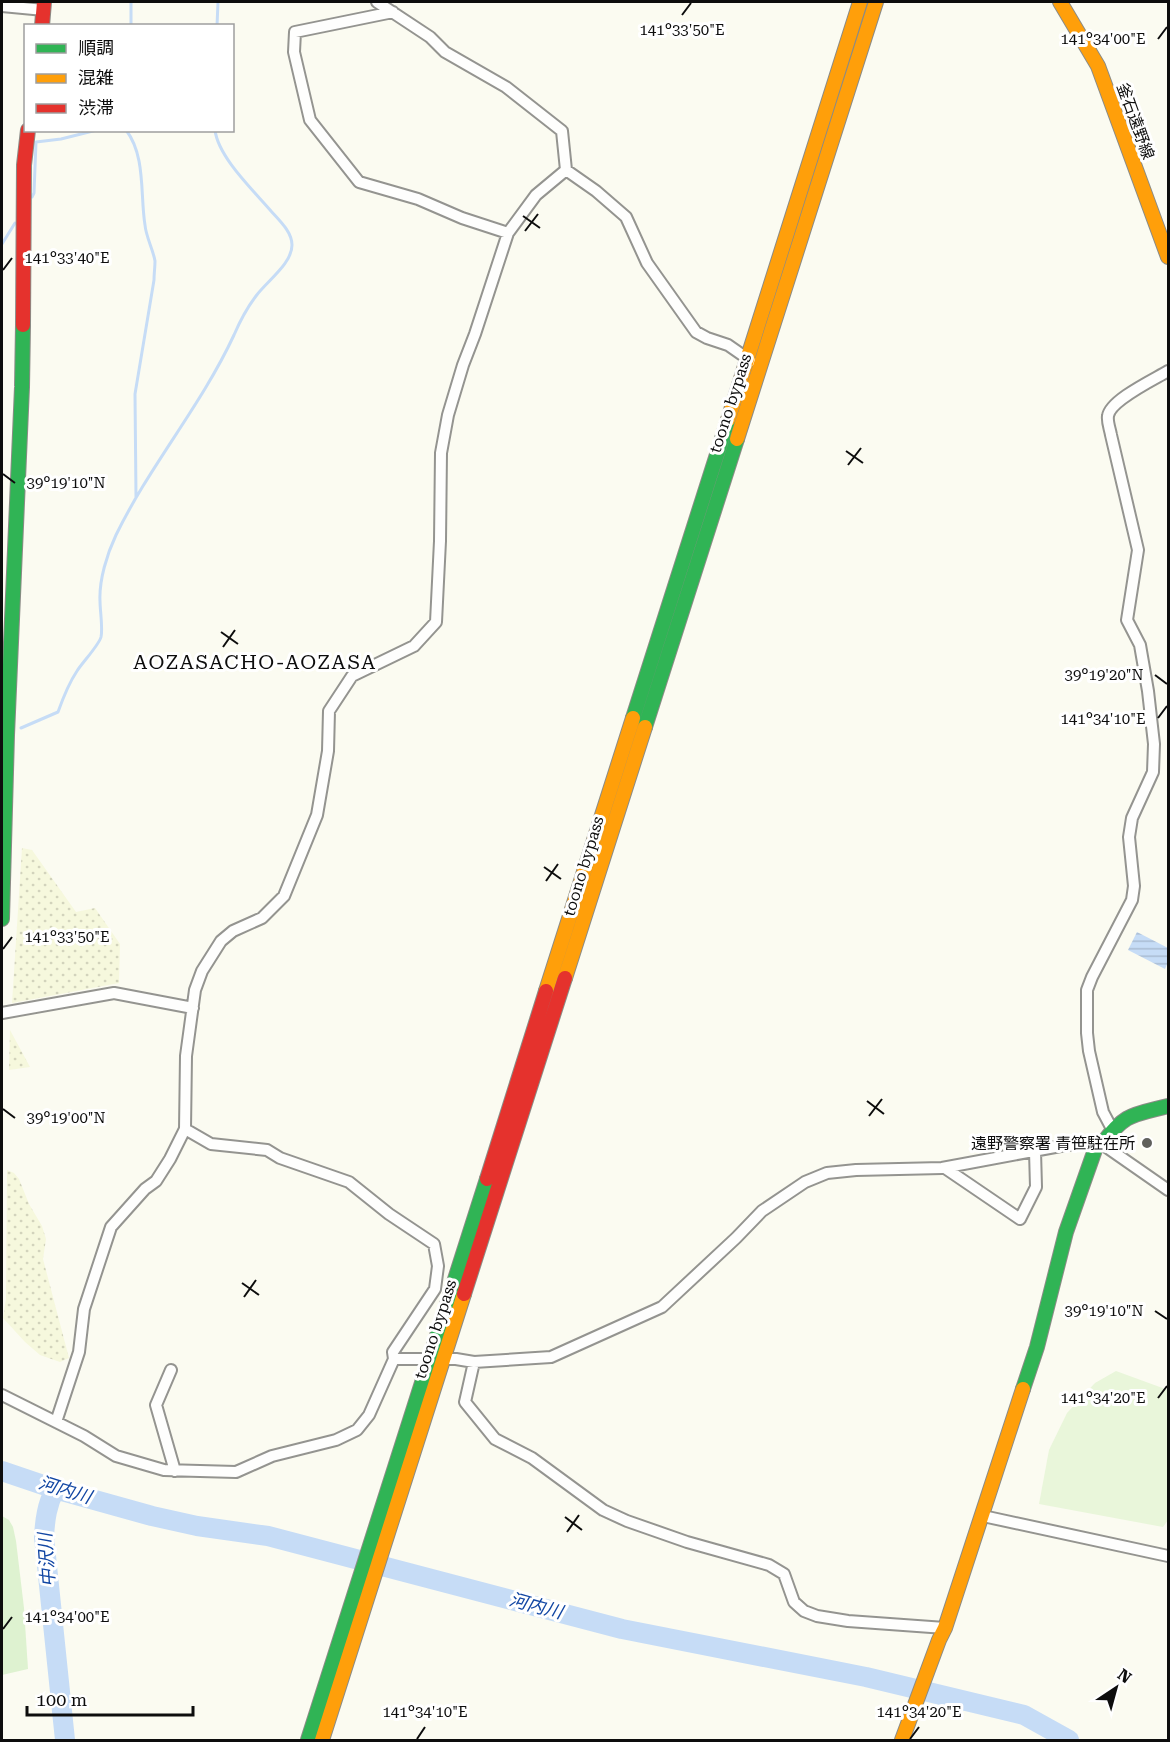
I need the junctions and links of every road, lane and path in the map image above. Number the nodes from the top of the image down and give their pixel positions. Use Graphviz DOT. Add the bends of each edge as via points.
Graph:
graph roads {
  1 [pos="377,2"];
  2 [pos="860,2"];
  3 [pos="876,2"];
  4 [pos="1060,2"];
  5 [pos="47,4"];
  6 [pos="2,6"];
  7 [pos="393,12"];
  8 [pos="42,24"];
  9 [pos="28,132"];
  10 [pos="566,170"];
  11 [pos="508,233"];
  12 [pos="1168,257"];
  13 [pos="753,363"];
  14 [pos="1168,371"];
  15 [pos="2,920"];
  16 [pos="193,1008"];
  17 [pos="2,1013"];
  18 [pos="1168,1106"];
  19 [pos="185,1129"];
  20 [pos="1112,1130"];
  21 [pos="1099,1144"];
  22 [pos="1035,1151"];
  23 [pos="945,1168"];
  24 [pos="1168,1190"];
  25 [pos="394,1359"];
  26 [pos="436,1360"];
  27 [pos="474,1362"];
  28 [pos="171,1370"];
  29 [pos="2,1395"];
  30 [pos="56,1422"];
  31 [pos="175,1471"];
  32 [pos="983,1516"];
  33 [pos="1168,1556"];
  34 [pos="942,1634"];
  35 [pos="330,1693"];
  36 [pos="308,1740"];
  37 [pos="322,1740"];
  38 [pos="902,1740"];
  1 -- 7 [label="street"];
  2 -- 13 [label="main road, toono bypass"];
  3 -- 13 [label="main road, toono bypass"];
  4 -- 12 [label="main road, 釜石遠野線" via="1098,66"];
  5 -- 6 [label="street"];
  5 -- 8 [label="main road"];
  7 -- 10 [label="street" via="445,52 506,87 562,131"];
  7 -- 11 [label="street" via="295,32 294,52 310,120 358,182 418,199"];
  9 -- 15 [label="main road"];
  10 -- 11 [label="street" via="536,195"];
  10 -- 13 [label="street" via="626,217 647,263 696,332 728,345"];
  11 -- 16 [label="street" via="448,415 441,453 436,622 414,646 352,676 329,711 328,751 318,815 284,896 262,918 220,941 201,971"];
  13 -- 26 [label="main road, toono bypass"];
  14 -- 20 [label="street" via="1121,399 1110,409 1108,417 1138,550 1127,620 1140,645 1154,744 1153,772 1132,818 1129,837 1132,900 1087,990 1089,1051 1103,1112"];
  16 -- 17 [label="street" via="114,993"];
  16 -- 19 [label="street" via="186,1056"];
  18 -- 20 [label="main road" via="1132,1116"];
  19 -- 25 [label="street" via="211,1144 267,1150 349,1182 434,1244 438,1266 435,1289 393,1352"];
  19 -- 30 [label="street" via="156,1181 111,1227 84,1309 79,1352"];
  20 -- 21 [label="main road"];
  21 -- 22 [label="street"];
  21 -- 24 [label="street"];
  21 -- 32 [label="main road" via="1066,1232 1037,1347"];
  22 -- 23 [label="street"];
  22 -- 23 [label="street" via="1036,1187 1020,1219"];
  23 -- 27 [label="street" via="856,1170 827,1173 805,1182 762,1211 662,1307 551,1357"];
  25 -- 26 [label="street"];
  25 -- 31 [label="street" via="369,1415 357,1430 336,1440 272,1456 236,1472"];
  26 -- 27 [label="street"];
  26 -- 35 [label="main road, toono bypass"];
  27 -- 34 [label="street" via="465,1402 495,1439 532,1458 603,1510 687,1542 769,1564 784,1574 794,1602 817,1617"];
  28 -- 31 [label="street" via="156,1405"];
  29 -- 30 [label="street"];
  30 -- 31 [label="street" via="116,1456"];
  32 -- 33 [label="street"];
  32 -- 34 [label="main road"];
  34 -- 38 [label="main road"];
  35 -- 36 [label="main road, toono bypass"];
  35 -- 37 [label="main road, toono bypass"];
}
